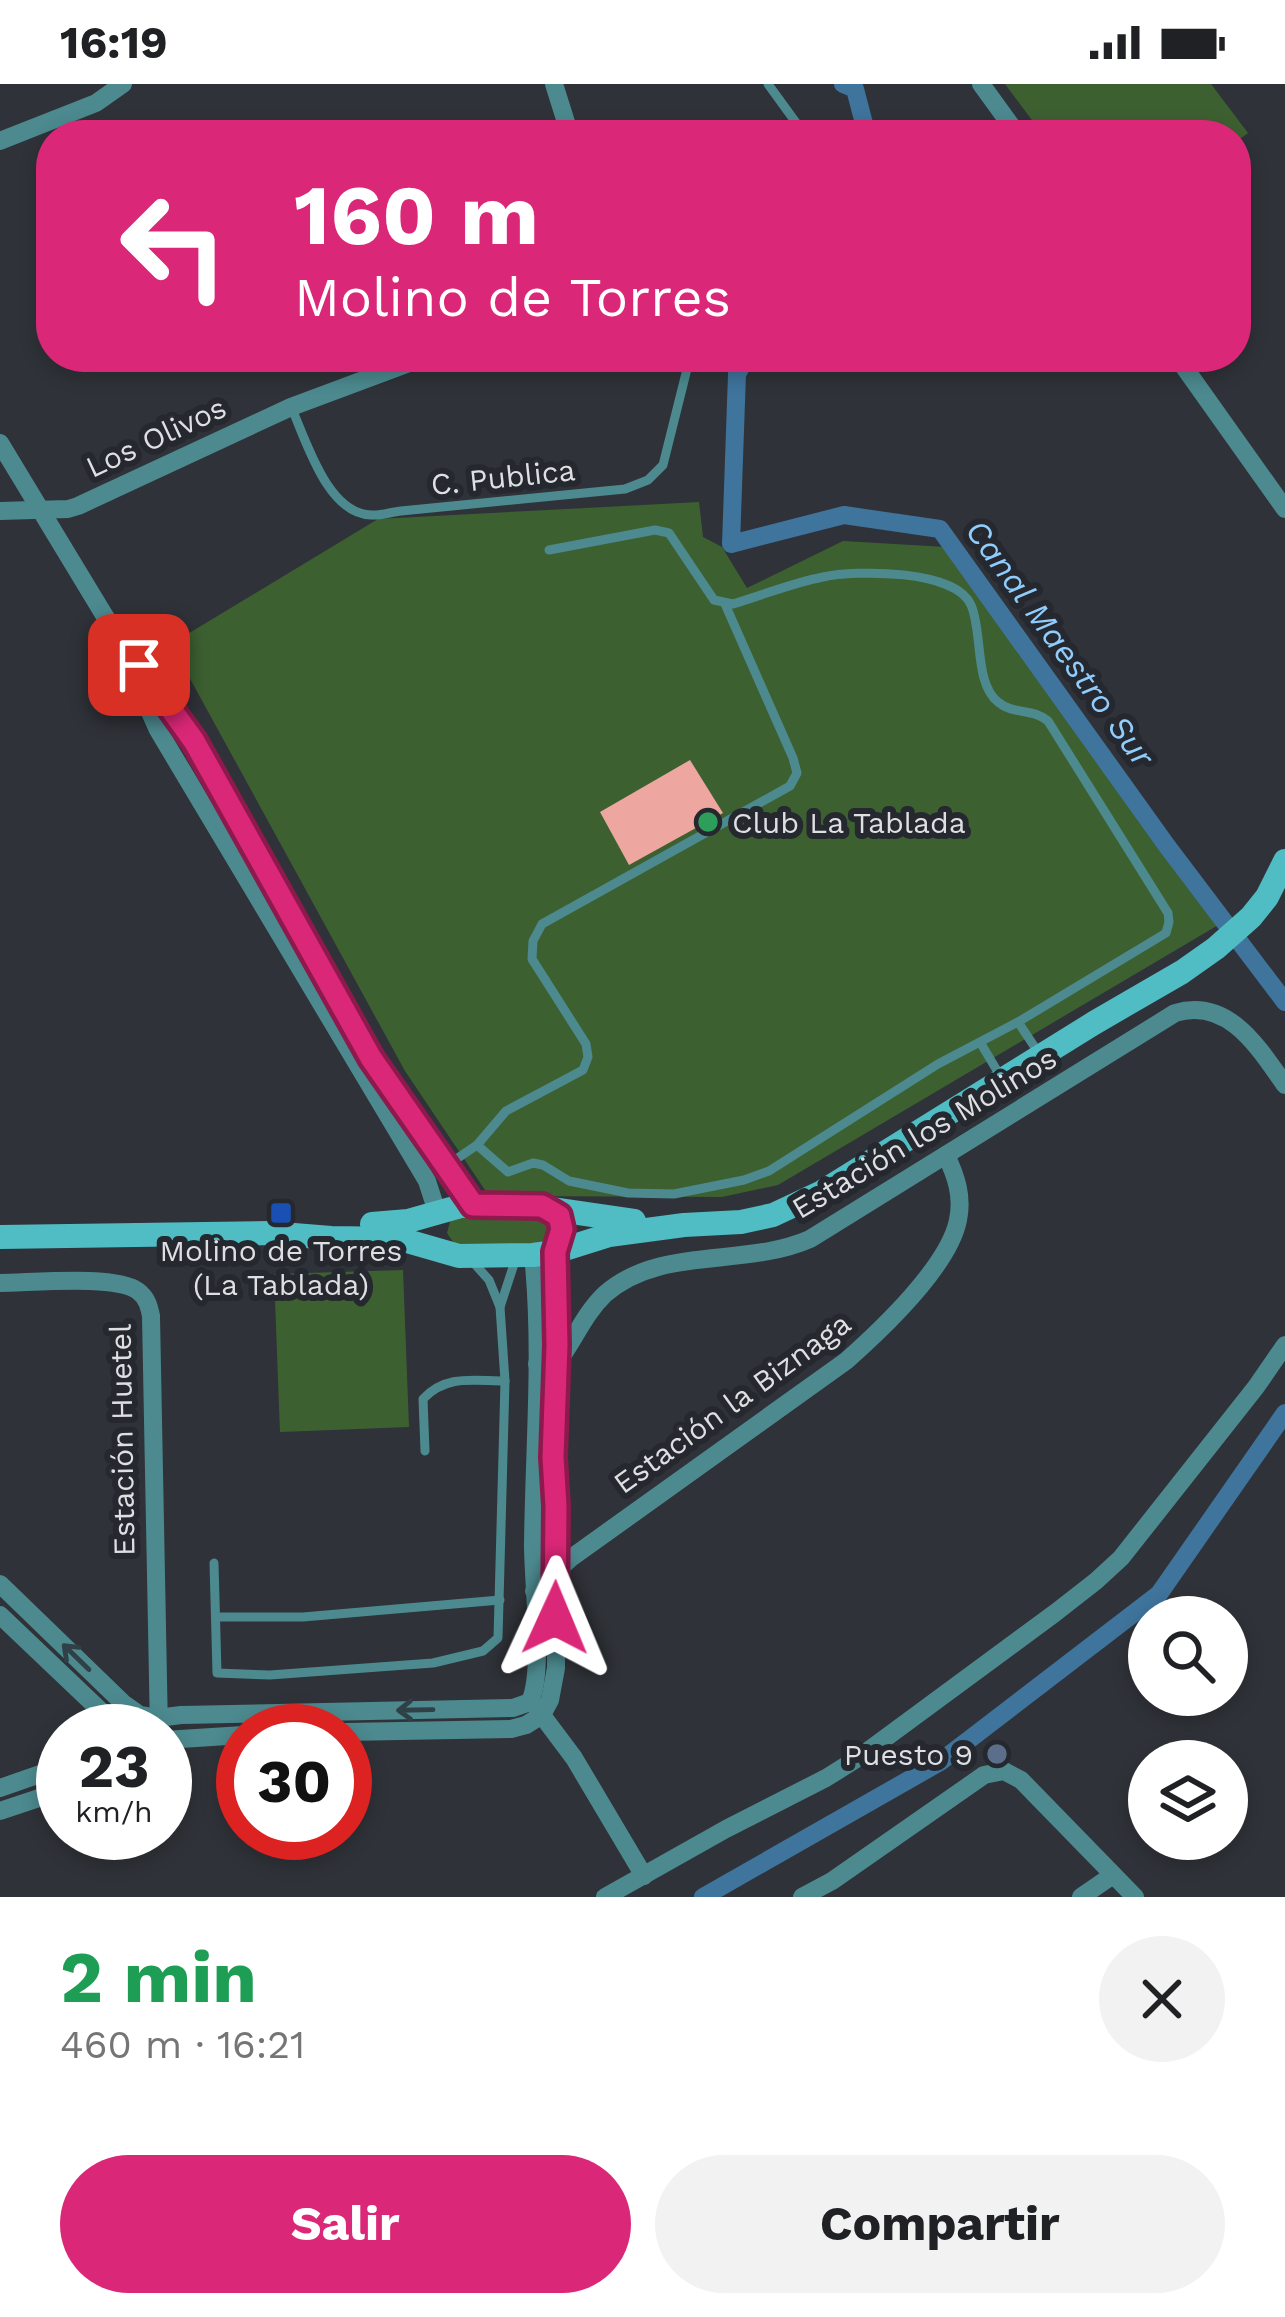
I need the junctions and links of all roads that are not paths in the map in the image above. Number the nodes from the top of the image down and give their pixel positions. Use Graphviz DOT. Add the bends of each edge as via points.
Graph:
graph roads {
  1 [pos="123,84"];
  2 [pos="554,84"];
  3 [pos="768,84"];
  4 [pos="981,84"];
  5 [pos="53,120"];
  6 [pos="565,120"];
  7 [pos="794,120"];
  8 [pos="1007,120"];
  9 [pos="36,127"];
  10 [pos="0,141"];
  11 [pos="385,372"];
  12 [pos="686,372"];
  13 [pos="1188,372"];
  14 [pos="291,407"];
  15 [pos="0,442"];
  16 [pos="1285,509"];
  17 [pos="43,510"];
  18 [pos="0,511"];
  19 [pos="549,550"];
  20 [pos="725,604"];
  21 [pos="1285,861"];
  22 [pos="1155,989"];
  23 [pos="1018,1022"];
  24 [pos="980,1042"];
  25 [pos="1040,1056"];
  26 [pos="1003,1079"];
  27 [pos="1285,1084"];
  28 [pos="397,1112"];
  29 [pos="923,1131"];
  30 [pos="477,1145"];
  31 [pos="946,1155"];
  32 [pos="446,1166"];
  33 [pos="473,1205"];
  34 [pos="542,1206"];
  35 [pos="436,1212"];
  36 [pos="684,1225"];
  37 [pos="269,1233"];
  38 [pos="0,1237"];
  39 [pos="535,1254"];
  40 [pos="460,1256"];
  41 [pos="0,1283"];
  42 [pos="500,1307"];
  43 [pos="1285,1345"];
  44 [pos="547,1364"];
  45 [pos="505,1381"];
  46 [pos="425,1451"];
  47 [pos="533,1547"];
  48 [pos="561,1561"];
  49 [pos="214,1563"];
  50 [pos="0,1584"];
  51 [pos="534,1591"];
  52 [pos="500,1600"];
  53 [pos="0,1615"];
  54 [pos="216,1618"];
  55 [pos="93,1704"];
  56 [pos="124,1704"];
  57 [pos="159,1704"];
  58 [pos="536,1709"];
  59 [pos="192,1723"];
  60 [pos="372,1732"];
  61 [pos="36,1775"];
  62 [pos="0,1788"];
  63 [pos="36,1799"];
  64 [pos="0,1811"];
  65 [pos="1113,1875"];
  66 [pos="644,1876"];
  67 [pos="605,1897"];
  68 [pos="802,1897"];
  69 [pos="1081,1897"];
  70 [pos="1135,1897"];
  1 -- 5 [label="street"];
  2 -- 6 [label="street"];
  3 -- 7 [label="lane"];
  4 -- 8 [label="street"];
  9 -- 10 [label="street"];
  11 -- 14 [label="street, Los Olivos"];
  12 -- 14 [label="lane, C. Publica" via="663,465 648,480 626,489 374,516 338,502"];
  13 -- 16 [label="street"];
  14 -- 17 [label="street, Los Olivos" via="78,506"];
  15 -- 17 [label="street"];
  17 -- 18 [label="street, Los Olivos"];
  17 -- 28 [label="street" via="112,628 194,741"];
  19 -- 20 [label="lane" via="669,533 714,600"];
  20 -- 23 [label="lane" via="826,576 896,574 934,580 971,602 987,688 1011,710 1048,722 1168,913 1166,933"];
  20 -- 30 [label="lane" via="796,773 790,786 542,924 532,959 588,1057 583,1070 506,1111"];
  21 -- 22 [label="main road" via="1241,926"];
  22 -- 25 [label="main road"];
  22 -- 29 [label="main road"];
  23 -- 24 [label="lane"];
  23 -- 25 [label="lane"];
  24 -- 26 [label="lane"];
  24 -- 30 [label="lane" via="769,1171 709,1188 628,1193 569,1181 533,1163 508,1172"];
  25 -- 26 [label="main road"];
  26 -- 29 [label="main road"];
  27 -- 31 [label="street, Estación los Molinos" via="1238,1025 1188,1009"];
  28 -- 32 [label="street"];
  28 -- 35 [label="street"];
  29 -- 36 [label="main road" via="773,1215"];
  30 -- 32 [label="lane"];
  31 -- 44 [label="street, Estación los Molinos" via="796,1245 633,1274 592,1307"];
  31 -- 48 [label="street, Estación la Biznaga" via="958,1185 954,1232 883,1328"];
  32 -- 33 [label="street"];
  33 -- 34 [label="main road"];
  33 -- 35 [label="main road"];
  34 -- 36 [label="main road"];
  34 -- 39 [label="main road" via="555,1211 560,1237"];
  35 -- 37 [label="main road"];
  35 -- 40 [label="main road" via="440,1244"];
  36 -- 39 [label="main road"];
  37 -- 38 [label="main road"];
  37 -- 40 [label="main road" via="400,1238"];
  39 -- 40 [label="main road"];
  39 -- 42 [label="lane" via="507,1280"];
  39 -- 44 [label="street"];
  40 -- 42 [label="lane" via="484,1272"];
  41 -- 57 [label="street, Estación Huetel" via="119,1282 149,1307"];
  42 -- 45 [label="lane"];
  43 -- 66 [label="street" via="1138,1540 1096,1582 861,1756"];
  44 -- 47 [label="street"];
  44 -- 48 [label="street"];
  45 -- 46 [label="lane" via="436,1385 424,1399"];
  45 -- 52 [label="lane"];
  47 -- 48 [label="street"];
  47 -- 51 [label="street"];
  48 -- 51 [label="street, Estación la Biznaga"];
  48 -- 58 [label="street" via="555,1679 550,1700"];
  49 -- 54 [label="lane"];
  56 -- 50 [label="street, one-way"];
  51 -- 58 [label="street"];
  52 -- 54 [label="lane"];
  52 -- 54 [label="lane" via="498,1638 483,1651 433,1663 270,1675 217,1672"];
  53 -- 55 [label="street"];
  58 -- 59 [label="street, one-way"];
  58 -- 60 [label="street" via="526,1725 511,1729"];
  58 -- 66 [label="street"];
  61 -- 62 [label="street"];
  63 -- 64 [label="street"];
  65 -- 68 [label="street" via="1004,1771 984,1775"];
  65 -- 69 [label="street"];
  65 -- 70 [label="street"];
  66 -- 67 [label="street"];
}
